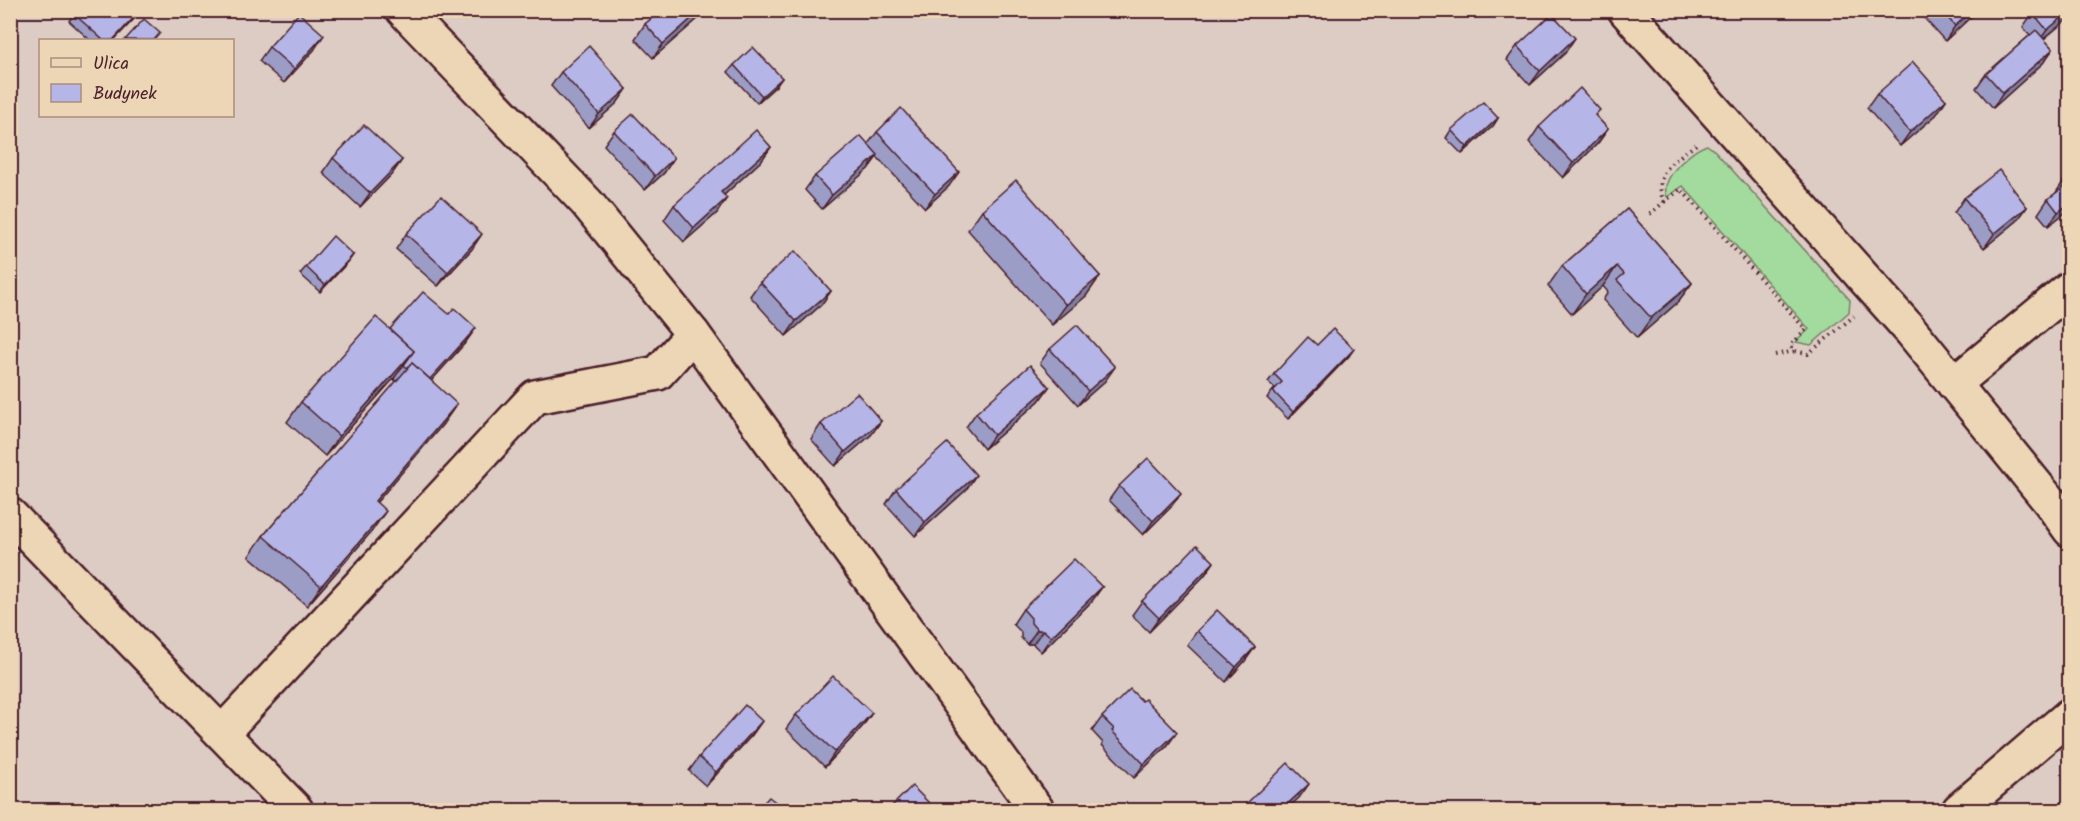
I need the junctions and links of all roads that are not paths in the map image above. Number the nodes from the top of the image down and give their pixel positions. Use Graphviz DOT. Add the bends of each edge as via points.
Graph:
graph roads {
  1 [pos="403,10"];
  2 [pos="1625,10"];
  3 [pos="2070,288"];
  4 [pos="693,334"];
  5 [pos="1954,384"];
  6 [pos="10,515"];
  7 [pos="2070,530"];
  8 [pos="2070,715"];
  9 [pos="222,733"];
  10 [pos="296,810"];
  11 [pos="1037,810"];
  12 [pos="1959,810"];
  1 -- 4 [label="street" via="587,203"];
  2 -- 5 [label="street"];
  3 -- 5 [label="street"];
  4 -- 9 [label="street" via="658,373 535,397"];
  4 -- 11 [label="street"];
  5 -- 7 [label="street"];
  6 -- 9 [label="street"];
  8 -- 12 [label="street"];
  9 -- 10 [label="street"];
}
